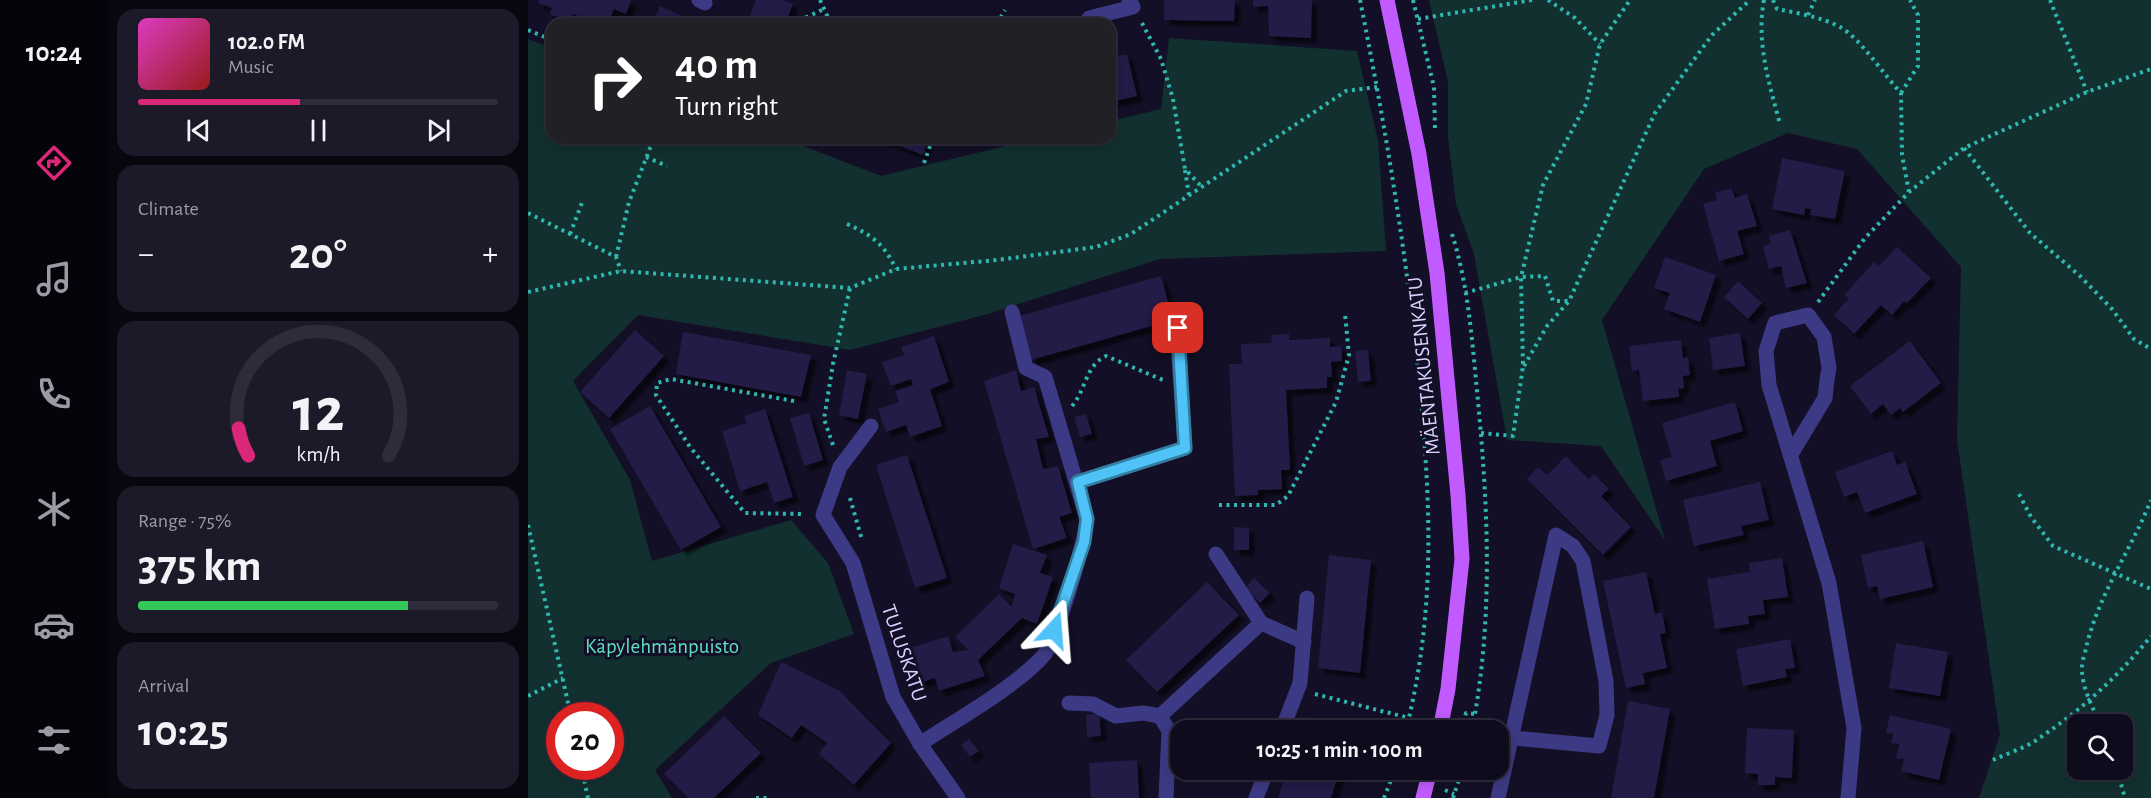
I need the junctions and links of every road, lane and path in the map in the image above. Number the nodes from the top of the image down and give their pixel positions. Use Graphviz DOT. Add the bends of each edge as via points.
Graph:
graph roads {
  1 [pos="820,0"];
  2 [pos="1360,0"];
  3 [pos="1387,0"];
  4 [pos="1532,0"];
  5 [pos="1548,0"];
  6 [pos="1630,0"];
  7 [pos="1750,0"];
  8 [pos="1764,0"];
  9 [pos="1773,0"];
  10 [pos="1815,0"];
  11 [pos="1911,0"];
  12 [pos="2050,0"];
  13 [pos="1517,1"];
  14 [pos="1131,3"];
  15 [pos="824,9"];
  16 [pos="1005,10"];
  17 [pos="1808,15"];
  18 [pos="805,18"];
  19 [pos="828,18"];
  20 [pos="1000,18"];
  21 [pos="1089,18"];
  22 [pos="1418,19"];
  23 [pos="528,30"];
  24 [pos="546,38"];
  25 [pos="1600,44"];
  26 [pos="2151,69"];
  27 [pos="1377,87"];
  28 [pos="2087,92"];
  29 [pos="1901,93"];
  30 [pos="1779,124"];
  31 [pos="651,144"];
  32 [pos="931,144"];
  33 [pos="1964,148"];
  34 [pos="646,157"];
  35 [pos="924,163"];
  36 [pos="667,166"];
  37 [pos="1185,170"];
  38 [pos="1202,188"];
  39 [pos="1909,192"];
  40 [pos="1189,195"];
  41 [pos="583,200"];
  42 [pos="528,213"];
  43 [pos="847,225"];
  44 [pos="570,234"];
  45 [pos="616,257"];
  46 [pos="896,268"];
  47 [pos="621,271"];
  48 [pos="1521,276"];
  49 [pos="850,288"];
  50 [pos="528,292"];
  51 [pos="1465,293"];
  52 [pos="1569,301"];
  53 [pos="1012,312"];
  54 [pos="1345,314"];
  55 [pos="1808,315"];
  56 [pos="1178,328"];
  57 [pos="2151,349"];
  58 [pos="1523,366"];
  59 [pos="1181,382"];
  60 [pos="794,402"];
  61 [pos="1058,419"];
  62 [pos="871,426"];
  63 [pos="1481,433"];
  64 [pos="1791,454"];
  65 [pos="840,467"];
  66 [pos="1078,482"];
  67 [pos="2019,494"];
  68 [pos="2151,500"];
  69 [pos="1219,506"];
  70 [pos="823,515"];
  71 [pos="528,525"];
  72 [pos="864,546"];
  73 [pos="1216,554"];
  74 [pos="2113,574"];
  75 [pos="2151,589"];
  76 [pos="1307,598"];
  77 [pos="1261,623"];
  78 [pos="2151,636"];
  79 [pos="1304,642"];
  80 [pos="563,678"];
  81 [pos="528,696"];
  82 [pos="2089,699"];
  83 [pos="1338,700"];
  84 [pos="568,702"];
  85 [pos="1069,703"];
  86 [pos="1475,714"];
  87 [pos="2096,714"];
  88 [pos="1160,716"];
  89 [pos="1409,718"];
  90 [pos="1286,720"];
  91 [pos="1442,720"];
  92 [pos="1464,720"];
  93 [pos="1513,738"];
  94 [pos="920,744"];
  95 [pos="1993,760"];
  96 [pos="584,780"];
  97 [pos="1263,780"];
  98 [pos="1391,780"];
  99 [pos="1428,780"];
  100 [pos="1459,780"];
  101 [pos="2120,780"];
  102 [pos="1445,792"];
  103 [pos="1454,796"];
  104 [pos="588,798"];
  105 [pos="756,798"];
  106 [pos="768,798"];
  107 [pos="958,798"];
  108 [pos="1166,798"];
  109 [pos="1256,798"];
  110 [pos="1384,798"];
  111 [pos="1423,798"];
  112 [pos="1498,798"];
  113 [pos="1848,798"];
  114 [pos="2125,798"];
  1 -- 15 [label="path"];
  2 -- 27 [label="path"];
  3 -- 91 [label="main road, MÄENTAKUSENKATU" via="1419,154 1437,273 1458,495 1462,559"];
  4 -- 13 [label="path"];
  5 -- 25 [label="path" via="1575,18"];
  6 -- 25 [label="path"];
  7 -- 52 [label="path" via="1712,35 1655,113"];
  8 -- 30 [label="path" via="1760,23 1765,67"];
  9 -- 17 [label="path" via="1777,9"];
  10 -- 17 [label="path"];
  11 -- 29 [label="path" via="1918,15 1918,66"];
  12 -- 28 [label="path"];
  13 -- 22 [label="path"];
  14 -- 21 [label="street"];
  14 -- 37 [label="path" via="1161,59 1173,99"];
  15 -- 18 [label="path"];
  15 -- 19 [label="path"];
  16 -- 20 [label="path"];
  17 -- 29 [label="path" via="1842,28"];
  23 -- 24 [label="path"];
  25 -- 48 [label="path" via="1586,104 1543,185"];
  26 -- 28 [label="path"];
  27 -- 38 [label="path" via="1346,91 1311,111"];
  27 -- 89 [label="path" via="1408,274 1426,449 1429,595"];
  28 -- 33 [label="path"];
  29 -- 39 [label="path" via="1902,155"];
  31 -- 34 [label="path"];
  32 -- 35 [label="path"];
  33 -- 39 [label="path"];
  33 -- 57 [label="path" via="2030,233 2080,276 2134,339"];
  34 -- 36 [label="path"];
  34 -- 45 [label="path" via="629,202"];
  37 -- 38 [label="path"];
  37 -- 40 [label="path"];
  38 -- 40 [label="path"];
  39 -- 55 [label="path" via="1865,238"];
  40 -- 46 [label="path" via="1131,234 1096,247"];
  41 -- 44 [label="path"];
  42 -- 44 [label="path"];
  43 -- 46 [label="path" via="871,235 886,248"];
  44 -- 45 [label="path"];
  45 -- 47 [label="path"];
  46 -- 49 [label="path"];
  47 -- 49 [label="path"];
  47 -- 50 [label="path"];
  48 -- 51 [label="path"];
  48 -- 52 [label="path" via="1545,276 1553,301"];
  48 -- 58 [label="path"];
  49 -- 65 [label="path" via="824,419"];
  52 -- 58 [label="path" via="1547,326"];
  53 -- 61 [label="street" via="1026,368 1045,377"];
  54 -- 69 [label="path" via="1349,355 1336,402 1288,496 1276,506"];
  55 -- 64 [label="street" via="1824,337 1829,368 1825,398"];
  55 -- 64 [label="street" via="1775,323 1766,351 1769,385"];
  56 -- 59 [label="street"];
  58 -- 63 [label="path" via="1513,436"];
  59 -- 61 [label="path" via="1160,380 1106,356 1098,360 1075,403"];
  59 -- 66 [label="street" via="1185,448"];
  60 -- 70 [label="path" via="671,379 657,382 656,395 690,447 745,513"];
  61 -- 66 [label="street"];
  62 -- 65 [label="street"];
  64 -- 113 [label="street" via="1829,583 1854,728"];
  65 -- 70 [label="street"];
  65 -- 72 [label="path"];
  66 -- 94 [label="street" via="1087,519 1084,542 1046,653 1029,670"];
  67 -- 74 [label="path" via="2031,518 2053,546"];
  68 -- 74 [label="path" via="2140,528"];
  70 -- 94 [label="street, TULUSKATU" via="853,563 893,697"];
  71 -- 80 [label="path"];
  73 -- 77 [label="street"];
  74 -- 75 [label="path"];
  74 -- 82 [label="path" via="2091,628 2082,668"];
  76 -- 79 [label="street"];
  77 -- 79 [label="street"];
  77 -- 88 [label="street"];
  78 -- 82 [label="path" via="2120,674"];
  79 -- 90 [label="street" via="1300,682"];
  80 -- 81 [label="path"];
  80 -- 84 [label="path"];
  82 -- 87 [label="path"];
  82 -- 95 [label="path" via="2033,742"];
  83 -- 89 [label="path"];
  85 -- 88 [label="street" via="1093,704 1116,716"];
  86 -- 92 [label="path" via="1466,713"];
  88 -- 108 [label="street" via="1168,731"];
  93 -- 93 [label="street" via="1549,569 1556,535 1573,546 1583,561 1606,681 1607,715 1599,746"];
  93 -- 112 [label="street"];
  94 -- 107 [label="street, TULUSKATU"];
  96 -- 104 [label="path"];
  97 -- 109 [label="street"];
  98 -- 110 [label="path"];
  99 -- 111 [label="main road"];
  100 -- 103 [label="path"];
  101 -- 114 [label="path"];
  102 -- 103 [label="path"];
  105 -- 106 [label="path"];
}
